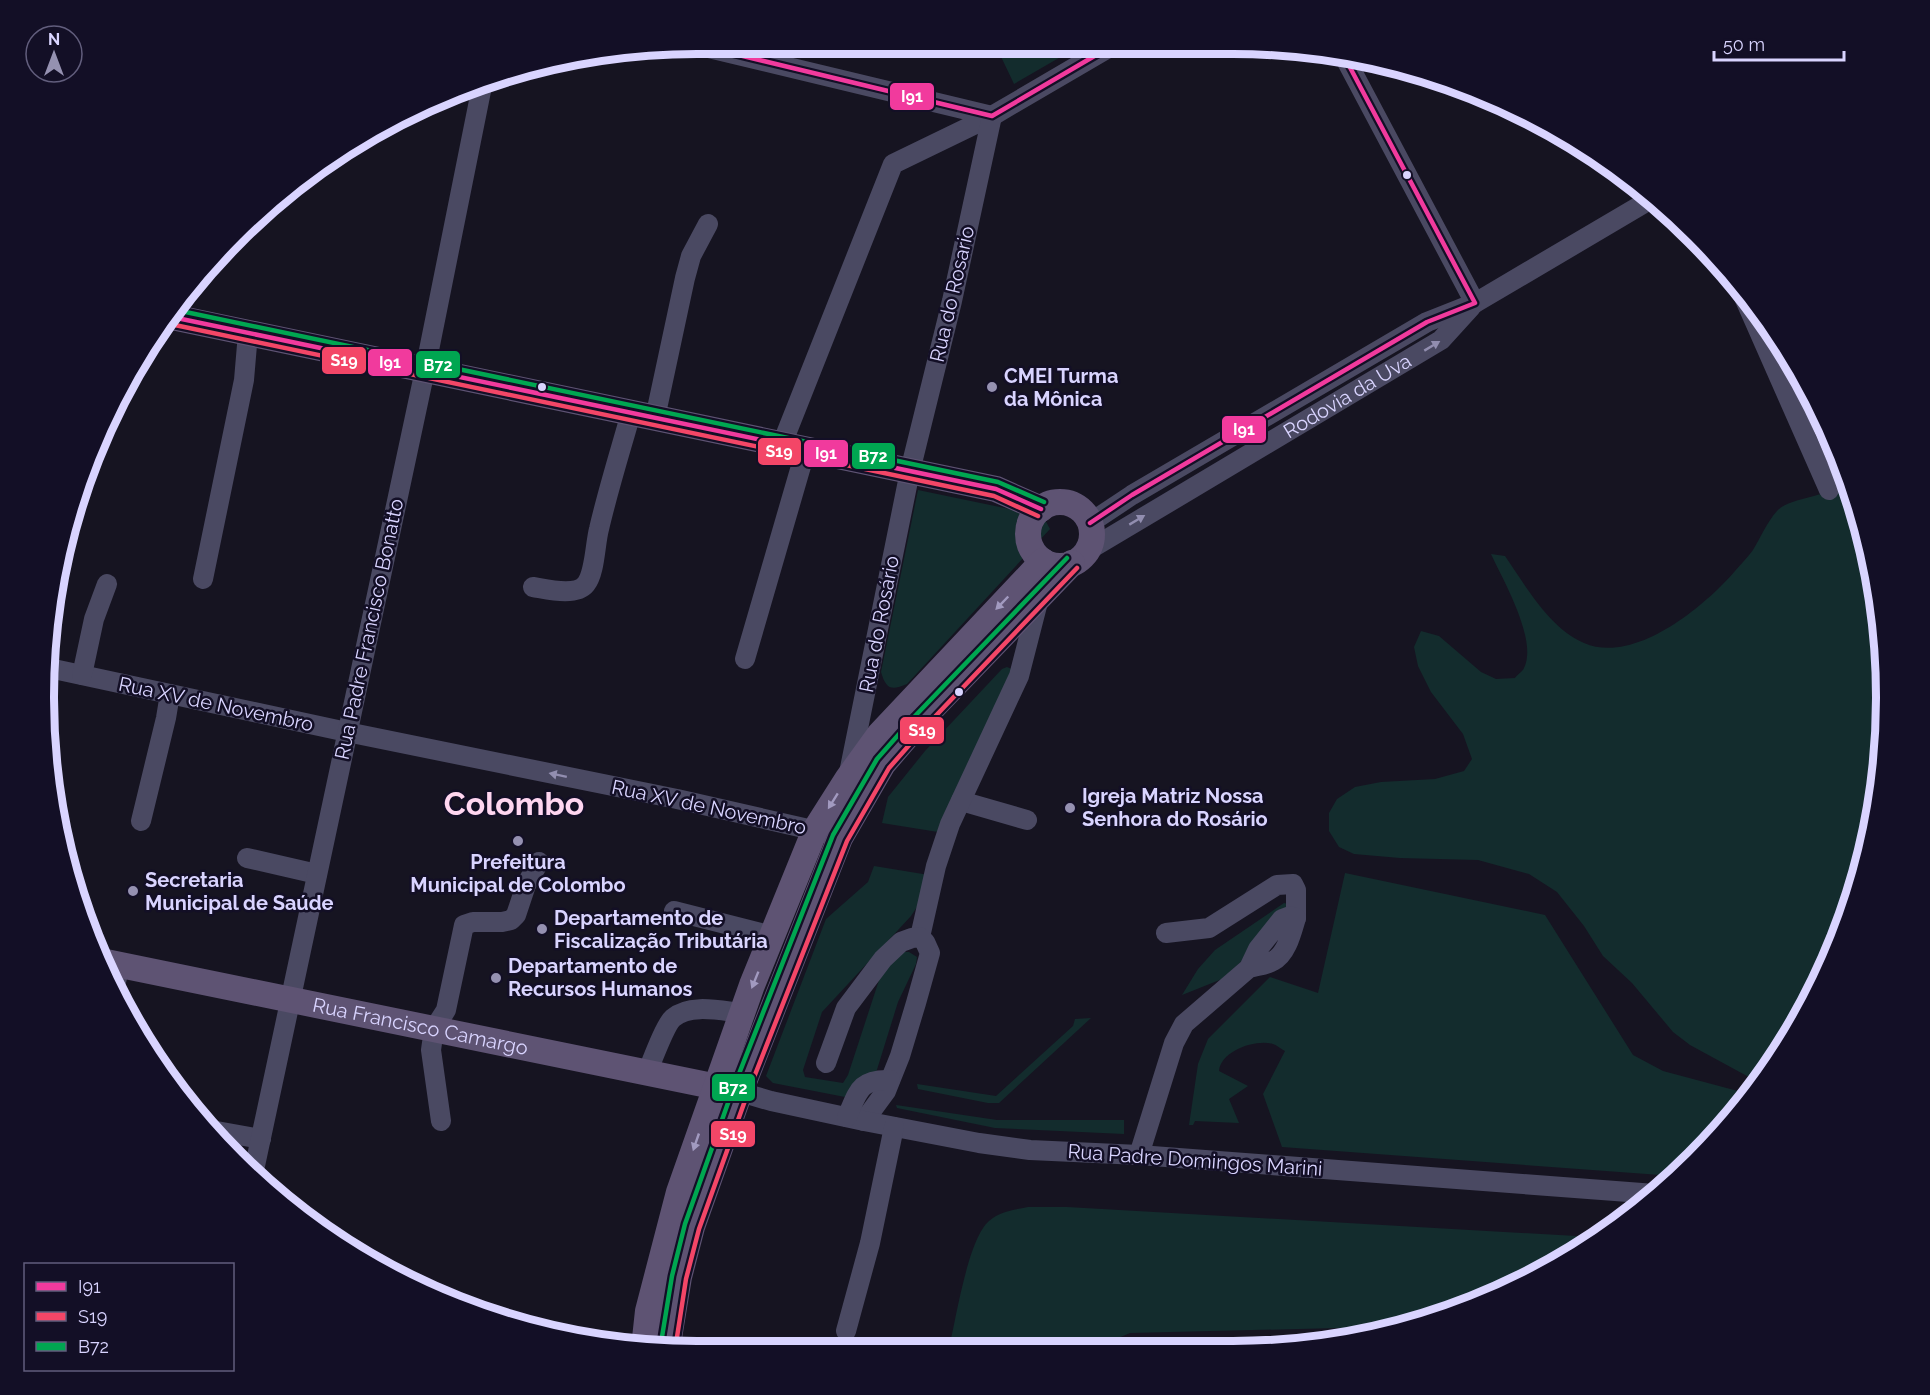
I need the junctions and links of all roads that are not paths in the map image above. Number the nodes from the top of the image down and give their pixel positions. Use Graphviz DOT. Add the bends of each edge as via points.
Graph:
graph roads {
  1 [pos="732,54"];
  2 [pos="1098,54"];
  3 [pos="1349,65"];
  4 [pos="481,92"];
  5 [pos="992,116"];
  6 [pos="1644,203"];
  7 [pos="708,224"];
  8 [pos="1475,303"];
  9 [pos="178,318"];
  10 [pos="1755,322"];
  11 [pos="248,333"];
  12 [pos="425,370"];
  13 [pos="643,415"];
  14 [pos="794,447"];
  15 [pos="910,471"];
  16 [pos="1829,490"];
  17 [pos="1041,509"];
  18 [pos="1090,523"];
  19 [pos="1080,557"];
  20 [pos="1043,561"];
  21 [pos="203,579"];
  22 [pos="107,584"];
  23 [pos="532,587"];
  24 [pos="1039,596"];
  25 [pos="745,659"];
  26 [pos="55,669"];
  27 [pos="82,675"];
  28 [pos="170,694"];
  29 [pos="347,732"];
  30 [pos="848,778"];
  31 [pos="961,801"];
  32 [pos="1027,820"];
  33 [pos="141,821"];
  34 [pos="815,830"];
  35 [pos="840,838"];
  36 [pos="248,858"];
  37 [pos="539,862"];
  38 [pos="317,874"];
  39 [pos="674,911"];
  40 [pos="1166,933"];
  41 [pos="773,936"];
  42 [pos="920,937"];
  43 [pos="115,970"];
  44 [pos="290,1000"];
  45 [pos="742,1013"];
  46 [pos="434,1029"];
  47 [pos="826,1063"];
  48 [pos="647,1073"];
  49 [pos="728,1089"];
  50 [pos="855,1119"];
  51 [pos="441,1122"];
  52 [pos="894,1127"];
  53 [pos="223,1132"];
  54 [pos="261,1139"];
  55 [pos="1139,1155"];
  56 [pos="252,1162"];
  57 [pos="1642,1193"];
  58 [pos="846,1331"];
  59 [pos="645,1339"];
  60 [pos="669,1340"];
  1 -- 5 [label="street"];
  2 -- 5 [label="street"];
  3 -- 8 [label="street"];
  4 -- 12 [label="street, Rua Padre Francisco Bonatto"];
  5 -- 14 [label="street" via="893,164"];
  5 -- 15 [label="street, Rua do Rosario"];
  6 -- 8 [label="street, Rodovia da Uva"];
  7 -- 13 [label="street" via="691,256"];
  8 -- 18 [label="street, Rodovia da Uva" via="1427,322"];
  19 -- 8 [label="street, Rodovia da Uva, one-way" via="1441,340"];
  9 -- 11 [label="main road"];
  10 -- 16 [label="street"];
  11 -- 12 [label="main road"];
  11 -- 21 [label="street" via="244,380"];
  12 -- 13 [label="main road"];
  12 -- 29 [label="street, Rua Padre Francisco Bonatto"];
  13 -- 14 [label="main road"];
  13 -- 23 [label="street" via="598,530 586,584 567,591"];
  14 -- 15 [label="main road"];
  14 -- 25 [label="street"];
  15 -- 17 [label="main road" via="996,489"];
  15 -- 30 [label="street, Rua do Rosário"];
  17 -- 18 [label="main road" via="1050,504 1069,504 1078,508"];
  17 -- 20 [label="main road" via="1034,516 1028,535 1035,554"];
  18 -- 19 [label="main road" via="1091,542"];
  19 -- 20 [label="main road" via="1062,566"];
  19 -- 24 [label="main road, Rodovia da Uva"];
  20 -- 30 [label="main road, Rodovia da Uva, one-way" via="879,735"];
  22 -- 27 [label="street" via="94,619"];
  24 -- 31 [label="street" via="1019,676"];
  24 -- 35 [label="main road, Rodovia da Uva" via="942,696 883,764"];
  26 -- 27 [label="street, Rua XV de Novembro"];
  27 -- 28 [label="street, Rua XV de Novembro"];
  28 -- 29 [label="street, Rua XV de Novembro"];
  28 -- 33 [label="street"];
  34 -- 29 [label="street, Rua XV de Novembro, one-way"];
  29 -- 38 [label="street, Rua Padre Francisco Bonatto"];
  30 -- 34 [label="main road, Rodovia da Uva, one-way"];
  31 -- 32 [label="street"];
  31 -- 42 [label="street" via="936,866"];
  34 -- 35 [label="street, Rua XV de Novembro"];
  34 -- 41 [label="main road, Rodovia da Uva"];
  35 -- 49 [label="main road, Rodovia da Uva"];
  36 -- 38 [label="street"];
  37 -- 46 [label="street" via="511,920 464,926 446,1010"];
  38 -- 44 [label="street, Rua Padre Francisco Bonatto"];
  39 -- 41 [label="street"];
  40 -- 55 [label="street" via="1209,927 1277,885 1293,884 1296,890 1296,918 1281,954 1273,961 1249,968 1184,1024 1174,1042"];
  41 -- 45 [label="main road, Rodovia da Uva, one-way"];
  42 -- 47 [label="street" via="901,942 883,959 846,1008"];
  42 -- 50 [label="street" via="930,953 900,1056 890,1080 875,1080 859,1091"];
  43 -- 44 [label="main road, Rua Francisco Camargo"];
  44 -- 46 [label="main road, Rua Francisco Camargo"];
  44 -- 54 [label="street, Rua Padre Francisco Bonatto"];
  45 -- 48 [label="street" via="684,1011 672,1019"];
  45 -- 49 [label="main road, Rodovia da Uva"];
  46 -- 48 [label="main road, Rua Francisco Camargo"];
  46 -- 51 [label="street" via="431,1050"];
  48 -- 49 [label="main road, Rua Francisco Camargo"];
  49 -- 50 [label="street, Rua Padre Domingos Marini"];
  49 -- 59 [label="main road, Rodovia da Uva, one-way" via="679,1192 648,1311"];
  49 -- 60 [label="main road, Rodovia da Uva" via="679,1276"];
  50 -- 52 [label="street, Rua Padre Domingos Marini"];
  52 -- 55 [label="street, Rua Padre Domingos Marini" via="1030,1150"];
  52 -- 58 [label="street" via="870,1244"];
  53 -- 54 [label="street"];
  54 -- 56 [label="street, Rua Padre Francisco Bonatto"];
  55 -- 57 [label="street, Rua Padre Domingos Marini"];
}
